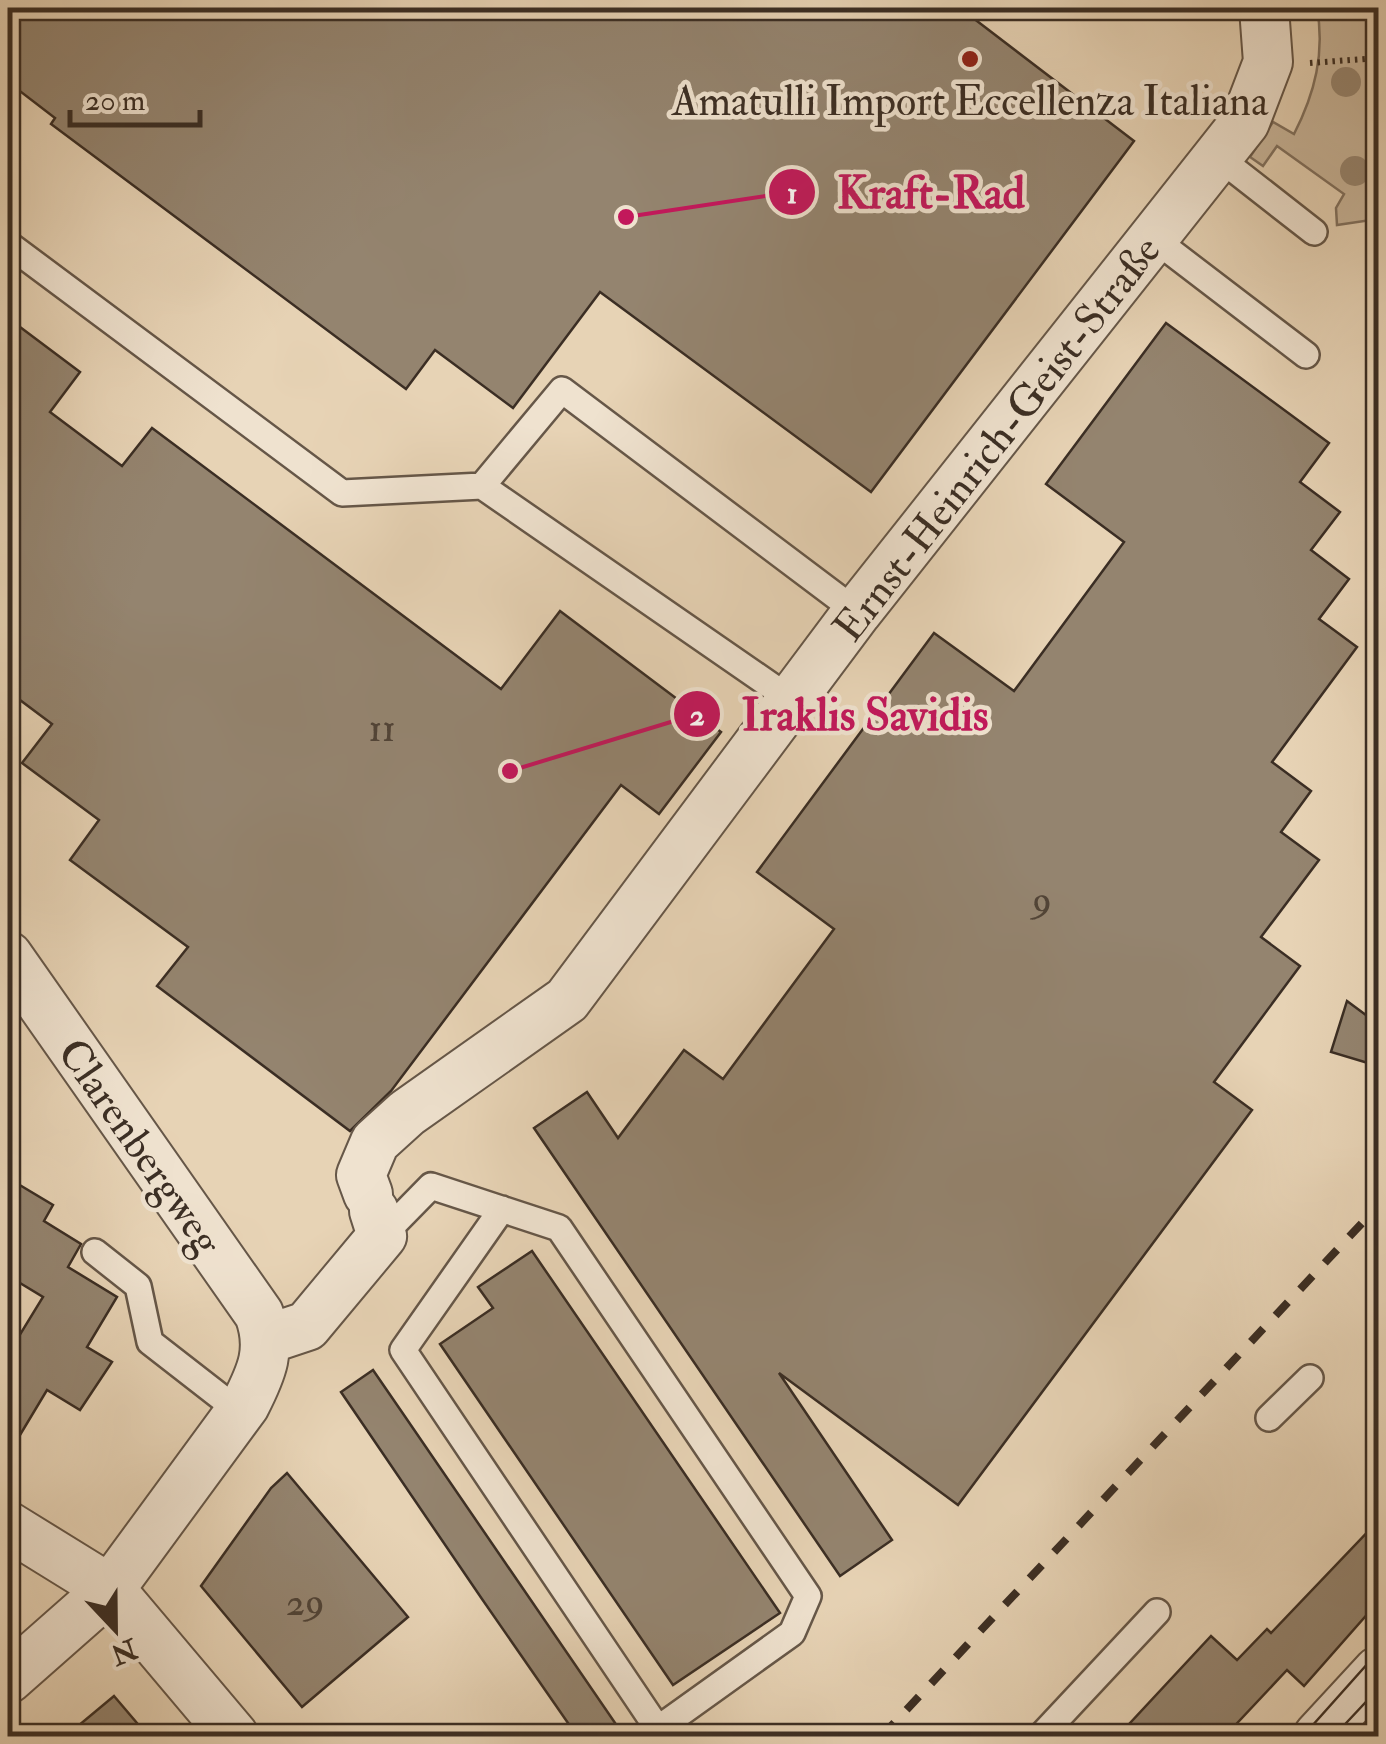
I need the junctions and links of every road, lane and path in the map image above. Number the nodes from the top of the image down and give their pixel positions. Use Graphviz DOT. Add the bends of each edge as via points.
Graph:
graph roads {
  1 [pos="1264,8"];
  2 [pos="1378,58"];
  3 [pos="1268,62"];
  4 [pos="1218,156"];
  5 [pos="1314,232"];
  6 [pos="1154,238"];
  7 [pos="8,244"];
  8 [pos="1306,355"];
  9 [pos="482,486"];
  10 [pos="857,612"];
  11 [pos="792,701"];
  12 [pos="8,956"];
  13 [pos="502,1209"];
  14 [pos="374,1214"];
  15 [pos="96,1252"];
  16 [pos="268,1339"];
  17 [pos="1310,1378"];
  18 [pos="240,1412"];
  19 [pos="1269,1418"];
  20 [pos="8,1526"];
  21 [pos="110,1589"];
  22 [pos="1157,1612"];
  23 [pos="1378,1671"];
  24 [pos="8,1680"];
  25 [pos="234,1736"];
  26 [pos="1040,1736"];
  27 [pos="1318,1736"];
  1 -- 3 [label="street, Ernst-Heinrich-Geist-Straße"];
  2 -- 3 [label="path"];
  3 -- 4 [label="street, Ernst-Heinrich-Geist-Straße" via="1256,103"];
  4 -- 5 [label="lane"];
  4 -- 6 [label="street, Ernst-Heinrich-Geist-Straße"];
  6 -- 8 [label="lane"];
  6 -- 10 [label="street, Ernst-Heinrich-Geist-Straße"];
  7 -- 9 [label="lane" via="342,493"];
  9 -- 10 [label="lane" via="562,390"];
  9 -- 11 [label="lane"];
  10 -- 11 [label="street, Ernst-Heinrich-Geist-Straße"];
  11 -- 14 [label="street, Ernst-Heinrich-Geist-Straße" via="567,1000 374,1142 361,1175"];
  12 -- 16 [label="street, Clarenbergweg" via="259,1314"];
  13 -- 13 [label="lane" via="559,1228 808,1596 792,1633 658,1730 404,1350"];
  13 -- 14 [label="lane" via="431,1186"];
  14 -- 16 [label="street" via="308,1326"];
  15 -- 18 [label="lane" via="138,1286 150,1342"];
  16 -- 18 [label="street" via="262,1373"];
  17 -- 19 [label="lane"];
  18 -- 21 [label="street"];
  20 -- 21 [label="street"];
  21 -- 24 [label="street"];
  21 -- 25 [label="street"];
  22 -- 26 [label="lane"];
  23 -- 27 [label="street"];
}
